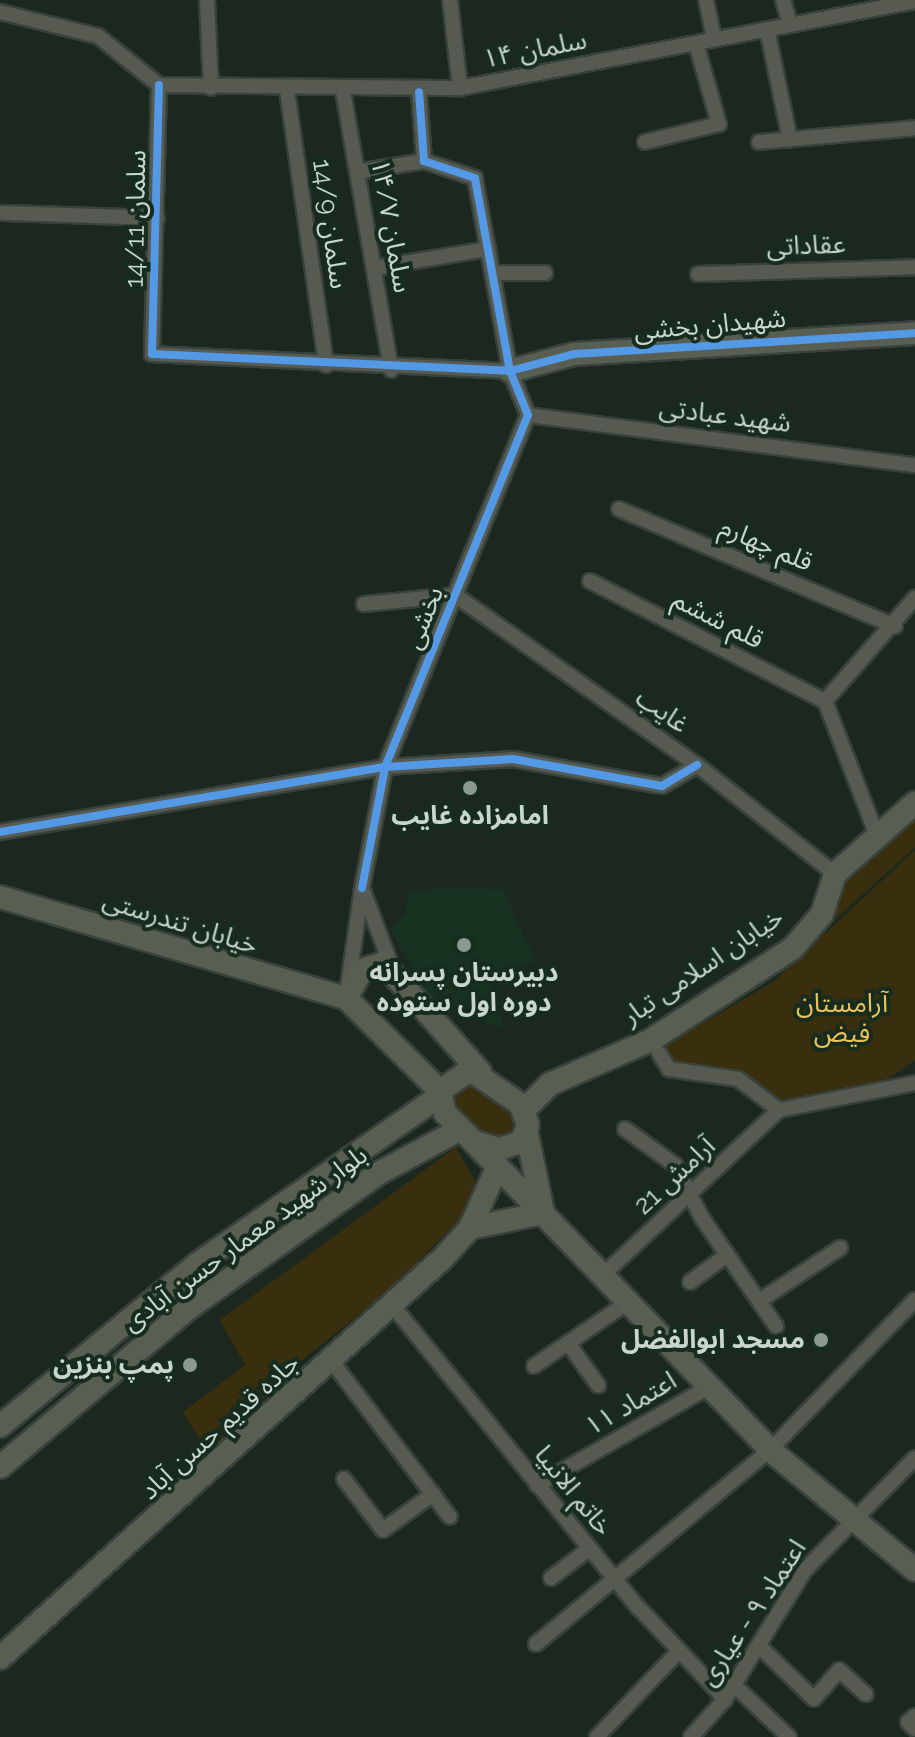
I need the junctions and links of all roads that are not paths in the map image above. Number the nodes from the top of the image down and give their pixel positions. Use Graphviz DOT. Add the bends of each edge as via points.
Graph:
graph roads {
  1 [pos="207,0"];
  2 [pos="450,0"];
  3 [pos="706,0"];
  4 [pos="783,0"];
  5 [pos="915,1"];
  6 [pos="0,12"];
  7 [pos="790,24"];
  8 [pos="767,29"];
  9 [pos="714,39"];
  10 [pos="696,43"];
  11 [pos="159,85"];
  12 [pos="211,88"];
  13 [pos="460,88"];
  14 [pos="287,90"];
  15 [pos="343,91"];
  16 [pos="419,92"];
  17 [pos="915,128"];
  18 [pos="790,140"];
  19 [pos="645,142"];
  20 [pos="759,142"];
  21 [pos="424,161"];
  22 [pos="357,172"];
  23 [pos="3,213"];
  24 [pos="157,218"];
  25 [pos="488,249"];
  26 [pos="915,267"];
  27 [pos="374,268"];
  28 [pos="493,273"];
  29 [pos="545,273"];
  30 [pos="698,274"];
  31 [pos="915,333"];
  32 [pos="326,365"];
  33 [pos="391,370"];
  34 [pos="510,371"];
  35 [pos="528,415"];
  36 [pos="915,465"];
  37 [pos="619,509"];
  38 [pos="590,581"];
  39 [pos="455,595"];
  40 [pos="915,598"];
  41 [pos="364,604"];
  42 [pos="895,626"];
  43 [pos="825,701"];
  44 [pos="697,765"];
  45 [pos="385,767"];
  46 [pos="915,803"];
  47 [pos="0,832"];
  48 [pos="877,836"];
  49 [pos="835,874"];
  50 [pos="362,888"];
  51 [pos="0,897"];
  52 [pos="393,971"];
  53 [pos="346,998"];
  54 [pos="659,1053"];
  55 [pos="480,1072"];
  56 [pos="915,1083"];
  57 [pos="439,1094"];
  58 [pos="524,1110"];
  59 [pos="779,1110"];
  60 [pos="625,1129"];
  61 [pos="527,1134"];
  62 [pos="466,1136"];
  63 [pos="497,1168"];
  64 [pos="690,1196"];
  65 [pos="543,1213"];
  66 [pos="470,1228"];
  67 [pos="840,1248"];
  68 [pos="727,1255"];
  69 [pos="603,1275"];
  70 [pos="690,1282"];
  71 [pos="915,1300"];
  72 [pos="759,1301"];
  73 [pos="628,1302"];
  74 [pos="393,1306"];
  75 [pos="776,1326"];
  76 [pos="568,1343"];
  77 [pos="333,1363"];
  78 [pos="534,1366"];
  79 [pos="598,1385"];
  80 [pos="707,1388"];
  81 [pos="0,1426"];
  82 [pos="770,1450"];
  83 [pos="915,1458"];
  84 [pos="0,1467"];
  85 [pos="344,1479"];
  86 [pos="537,1485"];
  87 [pos="433,1494"];
  88 [pos="450,1517"];
  89 [pos="856,1519"];
  90 [pos="589,1549"];
  91 [pos="915,1570"];
  92 [pos="551,1578"];
  93 [pos="616,1582"];
  94 [pos="536,1644"];
  95 [pos="759,1646"];
  96 [pos="679,1651"];
  97 [pos="0,1658"];
  98 [pos="734,1685"];
  99 [pos="866,1694"];
  100 [pos="725,1699"];
  101 [pos="597,1737"];
  102 [pos="691,1737"];
  103 [pos="789,1737"];
  1 -- 12 [label="street"];
  2 -- 13 [label="street"];
  3 -- 9 [label="street"];
  4 -- 7 [label="street"];
  5 -- 7 [label="street, سلمان ۱۴"];
  6 -- 11 [label="street" via="98,36"];
  7 -- 8 [label="street, سلمان ۱۴"];
  8 -- 9 [label="street, سلمان ۱۴"];
  8 -- 18 [label="street"];
  9 -- 10 [label="street, سلمان ۱۴"];
  10 -- 13 [label="street, سلمان ۱۴"];
  10 -- 19 [label="street" via="719,124"];
  11 -- 12 [label="street, سلمان ۱۴"];
  11 -- 24 [label="street, سلمان 14/11"];
  12 -- 14 [label="street, سلمان ۱۴"];
  13 -- 16 [label="street, سلمان ۱۴"];
  14 -- 15 [label="street, سلمان ۱۴"];
  14 -- 32 [label="street, سلمان 14/9"];
  15 -- 16 [label="street, سلمان ۱۴"];
  15 -- 22 [label="street, سلمان ۱۴/۷"];
  16 -- 21 [label="street"];
  17 -- 18 [label="street"];
  18 -- 20 [label="street"];
  21 -- 22 [label="street"];
  21 -- 25 [label="street" via="475,178"];
  22 -- 27 [label="street, سلمان ۱۴/۷"];
  23 -- 24 [label="street"];
  24 -- 32 [label="street, سلمان 14/11" via="152,354"];
  25 -- 27 [label="street"];
  25 -- 28 [label="street"];
  26 -- 30 [label="street, عقاداتی"];
  27 -- 33 [label="street, سلمان ۱۴/۷"];
  28 -- 29 [label="street"];
  28 -- 34 [label="street"];
  31 -- 34 [label="street, شهیدان بخشی" via="574,354"];
  32 -- 33 [label="street"];
  33 -- 34 [label="street"];
  34 -- 35 [label="street"];
  35 -- 36 [label="street, شهید عبادتی"];
  35 -- 39 [label="street, بخشی"];
  37 -- 42 [label="street, قلم چهارم"];
  38 -- 43 [label="street, قلم ششم"];
  39 -- 41 [label="street"];
  39 -- 44 [label="street, غایب"];
  39 -- 45 [label="street, بخشی"];
  40 -- 42 [label="street"];
  42 -- 43 [label="street"];
  43 -- 48 [label="street"];
  44 -- 45 [label="street" via="662,786 513,759"];
  44 -- 49 [label="street, غایب"];
  45 -- 47 [label="street"];
  45 -- 50 [label="street, بخشی"];
  46 -- 48 [label="street, خیابان اسلامی تبار"];
  48 -- 49 [label="street, خیابان اسلامی تبار"];
  49 -- 58 [label="street, خیابان اسلامی تبار" via="822,914 793,948 651,1040 550,1084"];
  50 -- 52 [label="street"];
  50 -- 53 [label="street, بخشی"];
  51 -- 53 [label="street, خیابان تندرستی"];
  52 -- 53 [label="street" via="368,965"];
  52 -- 55 [label="street"];
  53 -- 57 [label="street"];
  54 -- 59 [label="street" via="669,1069 738,1079"];
  55 -- 57 [label="street, بلوار شهید معمار حسن آبادی" via="456,1074"];
  55 -- 58 [label="street"];
  56 -- 59 [label="street"];
  57 -- 62 [label="street"];
  57 -- 81 [label="street, بلوار شهید معمار حسن آبادی" via="197,1264"];
  58 -- 61 [label="street"];
  59 -- 64 [label="street, آرامش 21"];
  60 -- 64 [label="street" via="675,1165"];
  61 -- 62 [label="street" via="507,1148"];
  61 -- 65 [label="street"];
  62 -- 63 [label="street"];
  62 -- 84 [label="street, بلوار شهید معمار حسن آبادی" via="379,1173 189,1308"];
  63 -- 65 [label="street"];
  63 -- 66 [label="street, جاده قدیم حسن آباد"];
  64 -- 68 [label="street"];
  64 -- 69 [label="street, آرامش 21"];
  65 -- 66 [label="street"];
  65 -- 69 [label="street"];
  66 -- 74 [label="street, جاده قدیم حسن آباد"];
  67 -- 72 [label="street"];
  68 -- 70 [label="street"];
  68 -- 72 [label="street"];
  69 -- 73 [label="street"];
  71 -- 82 [label="street"];
  72 -- 75 [label="street"];
  73 -- 76 [label="street"];
  73 -- 80 [label="street"];
  74 -- 77 [label="street, جاده قدیم حسن آباد"];
  74 -- 86 [label="street, خاتم الانبیا"];
  76 -- 78 [label="street"];
  76 -- 79 [label="street"];
  77 -- 87 [label="street"];
  77 -- 97 [label="street, جاده قدیم حسن آباد"];
  80 -- 82 [label="street"];
  80 -- 86 [label="street, اعتماد ۱۱"];
  82 -- 89 [label="street"];
  82 -- 93 [label="street"];
  83 -- 89 [label="street, اعتماد ۹ - عیاری"];
  85 -- 87 [label="street" via="383,1530"];
  86 -- 90 [label="street, خاتم الانبیا"];
  87 -- 88 [label="street"];
  89 -- 91 [label="street"];
  89 -- 95 [label="street, اعتماد ۹ - عیاری" via="805,1570"];
  90 -- 92 [label="street"];
  90 -- 93 [label="street, خاتم الانبیا"];
  93 -- 94 [label="street"];
  93 -- 96 [label="street, خاتم الانبیا"];
  95 -- 98 [label="street, اعتماد ۹ - عیاری"];
  95 -- 99 [label="street" via="814,1699 839,1670"];
  96 -- 100 [label="street, خاتم الانبیا"];
  96 -- 101 [label="street"];
  98 -- 100 [label="street, اعتماد ۹ - عیاری"];
  98 -- 103 [label="street"];
  100 -- 102 [label="street, اعتماد ۹ - عیاری"];
}
